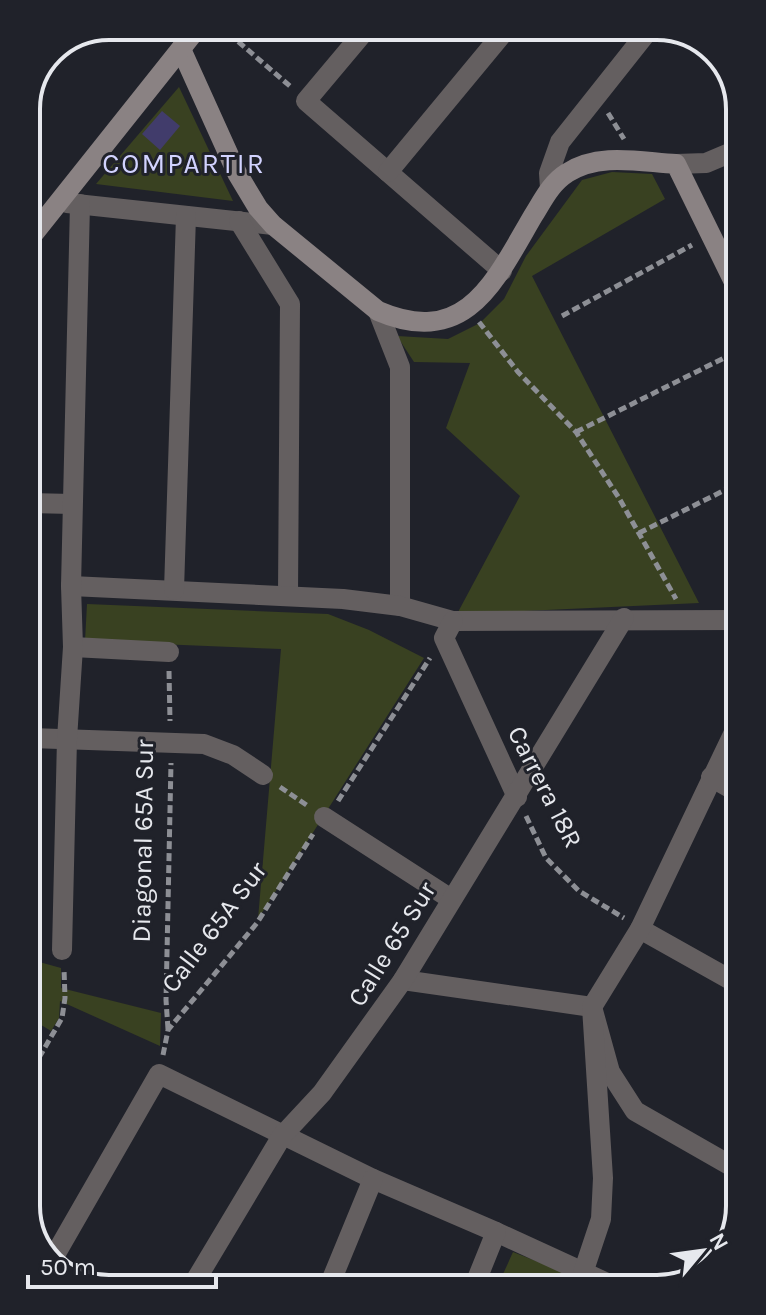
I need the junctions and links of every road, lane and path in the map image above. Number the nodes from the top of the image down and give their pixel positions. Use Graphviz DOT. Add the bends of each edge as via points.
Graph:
graph roads {
  1 [pos="188,40"];
  2 [pos="236,40"];
  3 [pos="357,40"];
  4 [pos="497,40"];
  5 [pos="641,40"];
  6 [pos="181,49"];
  7 [pos="597,96"];
  8 [pos="306,101"];
  9 [pos="726,155"];
  10 [pos="639,162"];
  11 [pos="676,164"];
  12 [pos="388,172"];
  13 [pos="550,188"];
  14 [pos="69,203"];
  15 [pos="186,216"];
  16 [pos="239,221"];
  17 [pos="273,225"];
  18 [pos="40,230"];
  19 [pos="711,235"];
  20 [pos="726,266"];
  21 [pos="502,271"];
  22 [pos="469,308"];
  23 [pos="378,311"];
  24 [pos="562,316"];
  25 [pos="726,357"];
  26 [pos="576,432"];
  27 [pos="726,490"];
  28 [pos="40,503"];
  29 [pos="72,504"];
  30 [pos="639,533"];
  31 [pos="71,586"];
  32 [pos="174,590"];
  33 [pos="288,595"];
  34 [pos="400,606"];
  35 [pos="624,618"];
  36 [pos="687,620"];
  37 [pos="726,620"];
  38 [pos="449,629"];
  39 [pos="73,647"];
  40 [pos="169,652"];
  41 [pos="40,738"];
  42 [pos="67,739"];
  43 [pos="171,743"];
  44 [pos="726,748"];
  45 [pos="263,775"];
  46 [pos="711,777"];
  47 [pos="726,786"];
  48 [pos="517,797"];
  49 [pos="324,817"];
  50 [pos="451,899"];
  51 [pos="640,929"];
  52 [pos="62,950"];
  53 [pos="726,977"];
  54 [pos="403,980"];
  55 [pos="592,1007"];
  56 [pos="168,1030"];
  57 [pos="40,1056"];
  58 [pos="159,1074"];
  59 [pos="282,1136"];
  60 [pos="726,1163"];
  61 [pos="373,1179"];
  62 [pos="496,1232"];
  63 [pos="57,1252"];
  64 [pos="583,1273"];
  65 [pos="199,1275"];
  66 [pos="334,1275"];
  67 [pos="479,1275"];
  68 [pos="588,1275"];
  1 -- 6 [label="street"];
  2 -- 8 [label="path"];
  3 -- 8 [label="street"];
  4 -- 12 [label="street"];
  5 -- 7 [label="street"];
  6 -- 14 [label="street"];
  6 -- 17 [label="street" via="237,173"];
  7 -- 10 [label="path"];
  7 -- 13 [label="street" via="560,142 549,173"];
  8 -- 12 [label="street"];
  9 -- 11 [label="street" via="706,163"];
  10 -- 11 [label="street"];
  10 -- 13 [label="street" via="591,163 565,174"];
  11 -- 19 [label="street"];
  12 -- 21 [label="street"];
  13 -- 21 [label="street"];
  14 -- 15 [label="street"];
  14 -- 18 [label="street"];
  14 -- 29 [label="street"];
  15 -- 16 [label="street"];
  15 -- 32 [label="street"];
  16 -- 17 [label="street"];
  16 -- 33 [label="street" via="290,304"];
  17 -- 23 [label="street"];
  19 -- 20 [label="street"];
  19 -- 24 [label="path"];
  21 -- 22 [label="street"];
  22 -- 23 [label="street" via="439,322 422,323"];
  22 -- 26 [label="path" via="518,372"];
  23 -- 34 [label="street" via="400,367"];
  25 -- 26 [label="path"];
  26 -- 30 [label="path"];
  27 -- 30 [label="path"];
  28 -- 29 [label="street"];
  29 -- 31 [label="street"];
  30 -- 36 [label="path"];
  31 -- 32 [label="street"];
  31 -- 39 [label="street"];
  32 -- 33 [label="street"];
  33 -- 34 [label="street"];
  34 -- 38 [label="street"];
  35 -- 36 [label="street"];
  35 -- 38 [label="street"];
  35 -- 48 [label="street, Calle 65 Sur"];
  36 -- 37 [label="street"];
  38 -- 48 [label="street, Carrera 18R"];
  38 -- 49 [label="path, Calle 65A Sur"];
  39 -- 40 [label="street"];
  39 -- 42 [label="street"];
  40 -- 43 [label="path, Diagonal 65A Sur"];
  41 -- 42 [label="street"];
  42 -- 43 [label="street"];
  42 -- 52 [label="street"];
  43 -- 45 [label="street" via="218,748"];
  43 -- 56 [label="path, Diagonal 65A Sur"];
  44 -- 46 [label="street"];
  45 -- 49 [label="path"];
  46 -- 47 [label="street"];
  46 -- 51 [label="street"];
  48 -- 50 [label="street, Calle 65 Sur"];
  48 -- 51 [label="path, Carrera 18R" via="546,858 579,891"];
  49 -- 50 [label="street"];
  49 -- 56 [label="path, Calle 65A Sur" via="257,923"];
  50 -- 54 [label="street, Calle 65 Sur"];
  51 -- 53 [label="street"];
  51 -- 55 [label="street"];
  52 -- 57 [label="path" via="62,1018"];
  54 -- 55 [label="street"];
  54 -- 59 [label="street, Calle 65 Sur" via="322,1093"];
  55 -- 60 [label="street" via="610,1072 635,1111"];
  55 -- 64 [label="street" via="603,1178 601,1219"];
  56 -- 58 [label="path, Calle 65A Sur"];
  58 -- 59 [label="street"];
  58 -- 63 [label="street"];
  59 -- 61 [label="street"];
  59 -- 65 [label="street, Calle 65 Sur"];
  61 -- 62 [label="street"];
  61 -- 66 [label="street"];
  62 -- 64 [label="street"];
  62 -- 67 [label="street"];
  64 -- 68 [label="street"];
}
